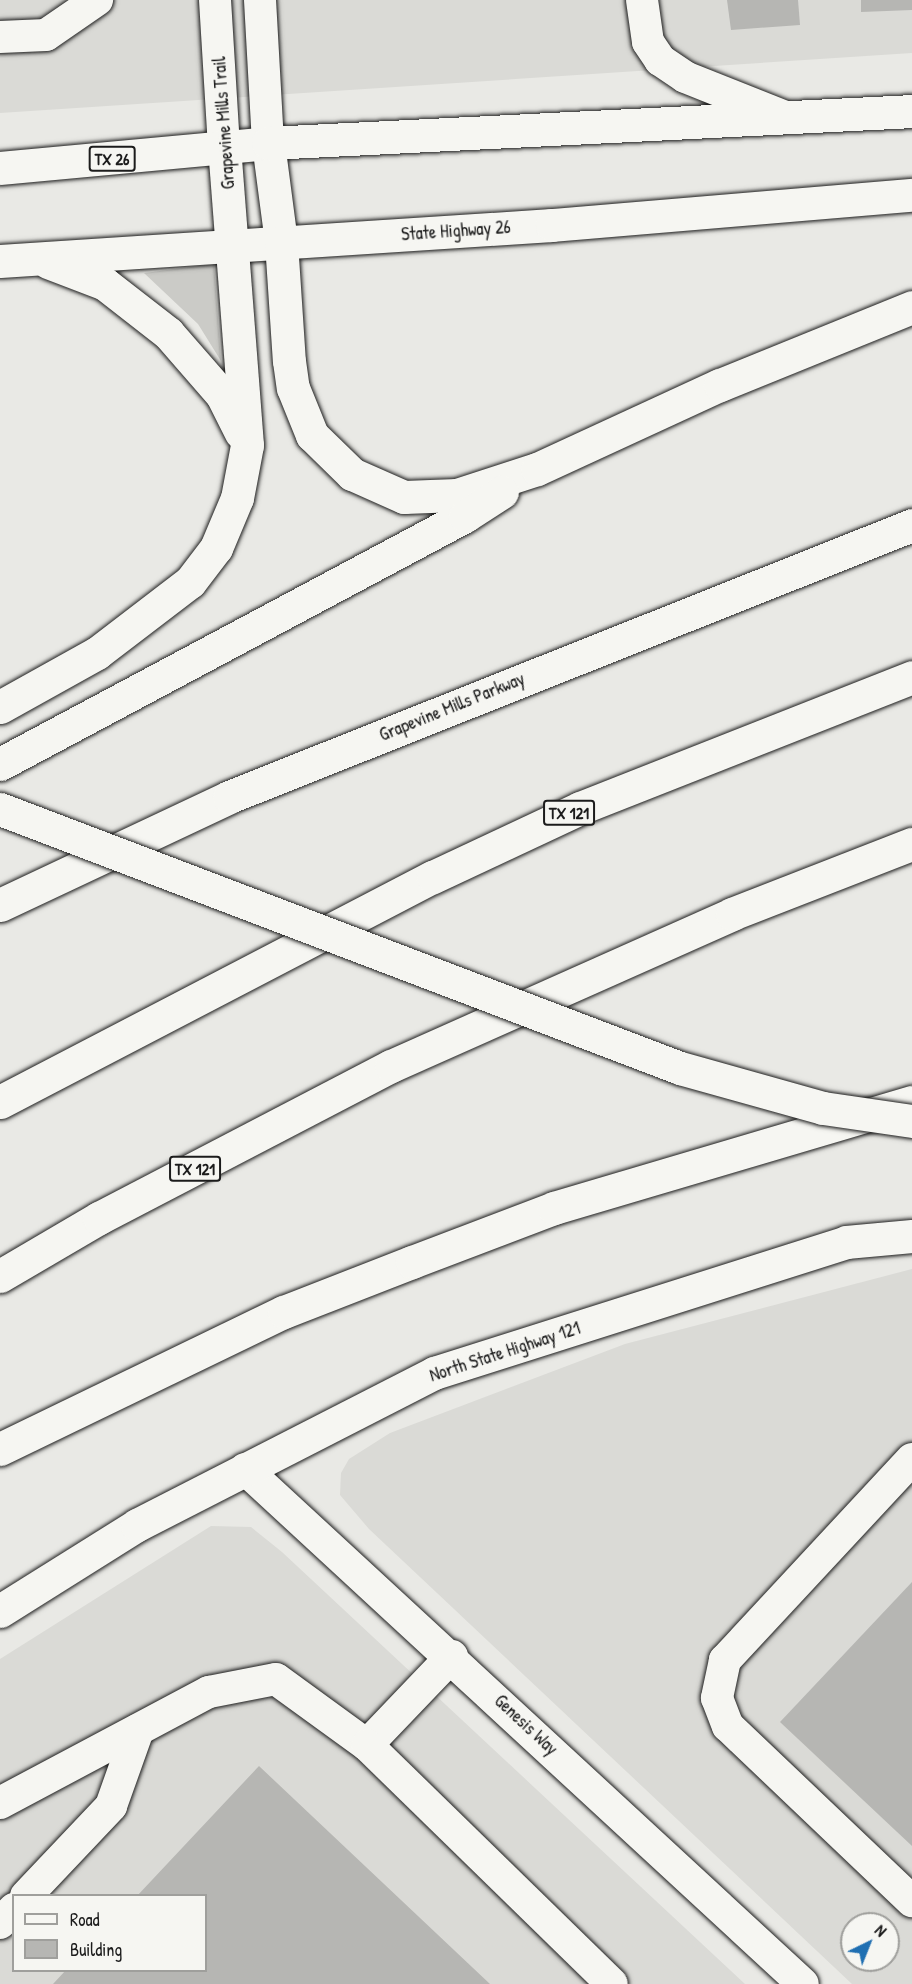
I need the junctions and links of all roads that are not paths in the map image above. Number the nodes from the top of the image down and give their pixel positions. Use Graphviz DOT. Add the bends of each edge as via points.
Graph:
graph roads {
  1 [pos="97,0"];
  2 [pos="215,0"];
  3 [pos="260,0"];
  4 [pos="642,0"];
  5 [pos="0,18"];
  6 [pos="65,21"];
  7 [pos="0,37"];
  8 [pos="912,111"];
  9 [pos="783,116"];
  10 [pos="268,143"];
  11 [pos="224,148"];
  12 [pos="0,168"];
  13 [pos="912,195"];
  14 [pos="281,242"];
  15 [pos="234,246"];
  16 [pos="38,258"];
  17 [pos="0,261"];
  18 [pos="912,307"];
  19 [pos="247,445"];
  20 [pos="537,469"];
  21 [pos="912,525"];
  22 [pos="912,677"];
  23 [pos="0,707"];
  24 [pos="0,764"];
  25 [pos="0,809"];
  26 [pos="912,844"];
  27 [pos="0,905"];
  28 [pos="0,1102"];
  29 [pos="912,1102"];
  30 [pos="912,1121"];
  31 [pos="912,1236"];
  32 [pos="0,1276"];
  33 [pos="0,1449"];
  34 [pos="912,1459"];
  35 [pos="245,1469"];
  36 [pos="0,1611"];
  37 [pos="452,1656"];
  38 [pos="138,1730"];
  39 [pos="367,1744"];
  40 [pos="0,1803"];
  41 [pos="29,1894"];
  42 [pos="912,1901"];
  43 [pos="12,1911"];
  44 [pos="0,1923"];
  45 [pos="612,1984"];
  46 [pos="803,1984"];
  1 -- 6 [label="street"];
  2 -- 11 [label="street, Grapevine Mills Trail"];
  3 -- 10 [label="street"];
  4 -- 9 [label="street" via="648,42 660,60 685,77"];
  5 -- 6 [label="street" via="43,15"];
  6 -- 7 [label="street" via="46,35"];
  8 -- 9 [label="main road, TX 26"];
  9 -- 10 [label="main road, TX 26"];
  10 -- 11 [label="main road, TX 26"];
  10 -- 14 [label="main road"];
  11 -- 12 [label="main road, TX 26"];
  11 -- 15 [label="main road, Grapevine Mills Trail"];
  13 -- 14 [label="main road, State Highway 26"];
  14 -- 15 [label="main road, State Highway 26"];
  14 -- 20 [label="main road" via="293,388 312,435 330,457 379,489 431,499"];
  15 -- 16 [label="main road, State Highway 26"];
  15 -- 19 [label="main road, Grapevine Mills Trail"];
  16 -- 17 [label="main road, State Highway 26"];
  16 -- 19 [label="main road" via="105,284 168,333 222,396"];
  18 -- 20 [label="main road" via="720,385"];
  19 -- 23 [label="main road, Grapevine Mills Trail" via="237,498 220,538 190,582 98,653"];
  20 -- 24 [label="main road" via="465,516"];
  21 -- 27 [label="main road, Grapevine Mills Parkway" via="229,797"];
  22 -- 28 [label="main road, TX 121" via="737,742 559,818 433,877"];
  25 -- 30 [label="main road, bridge" via="680,1068 824,1108"];
  26 -- 32 [label="main road, TX 121" via="732,914 392,1066 99,1218"];
  29 -- 33 [label="main road" via="554,1208 284,1312"];
  31 -- 35 [label="main road, North State Highway 121" via="846,1242 434,1373"];
  34 -- 42 [label="street" via="725,1660 717,1698 728,1726"];
  35 -- 36 [label="main road, North State Highway 121" via="137,1524"];
  35 -- 37 [label="street, Genesis Way"];
  37 -- 39 [label="street"];
  37 -- 46 [label="street, Genesis Way"];
  38 -- 39 [label="street" via="209,1692 276,1678"];
  38 -- 40 [label="street"];
  38 -- 41 [label="street" via="111,1806"];
  39 -- 45 [label="street"];
  43 -- 44 [label="street"];
}
